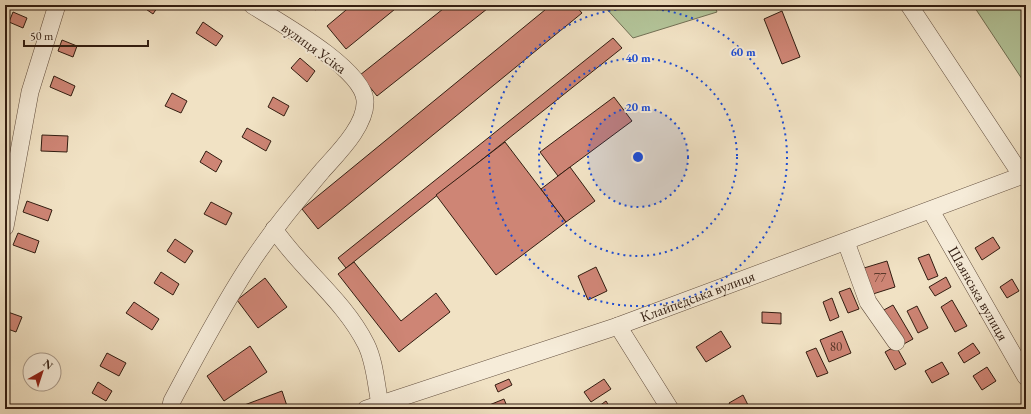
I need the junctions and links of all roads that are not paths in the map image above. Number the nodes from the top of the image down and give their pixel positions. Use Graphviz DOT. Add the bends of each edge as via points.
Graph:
graph roads {
  1 [pos="57,5"];
  2 [pos="252,5"];
  3 [pos="909,5"];
  4 [pos="1024,175"];
  5 [pos="931,210"];
  6 [pos="5,227"];
  7 [pos="274,230"];
  8 [pos="846,242"];
  9 [pos="618,326"];
  10 [pos="896,342"];
  11 [pos="1026,376"];
  12 [pos="373,407"];
  13 [pos="170,409"];
  14 [pos="670,409"];
  1 -- 6 [label="street" via="30,92"];
  2 -- 7 [label="street, вулиця Усіка" via="340,63 359,82 365,100 363,116 352,137"];
  3 -- 4 [label="street"];
  4 -- 5 [label="street, Клайпедська вулиця"];
  5 -- 8 [label="street, Клайпедська вулиця"];
  5 -- 11 [label="street, Шаянська вулиця"];
  7 -- 12 [label="street" via="327,290 354,324 367,346"];
  7 -- 13 [label="street" via="248,267 197,354"];
  8 -- 9 [label="street, Клайпедська вулиця"];
  8 -- 10 [label="street" via="868,302"];
  9 -- 12 [label="street, Клайпедська вулиця"];
  9 -- 14 [label="street"];
}
